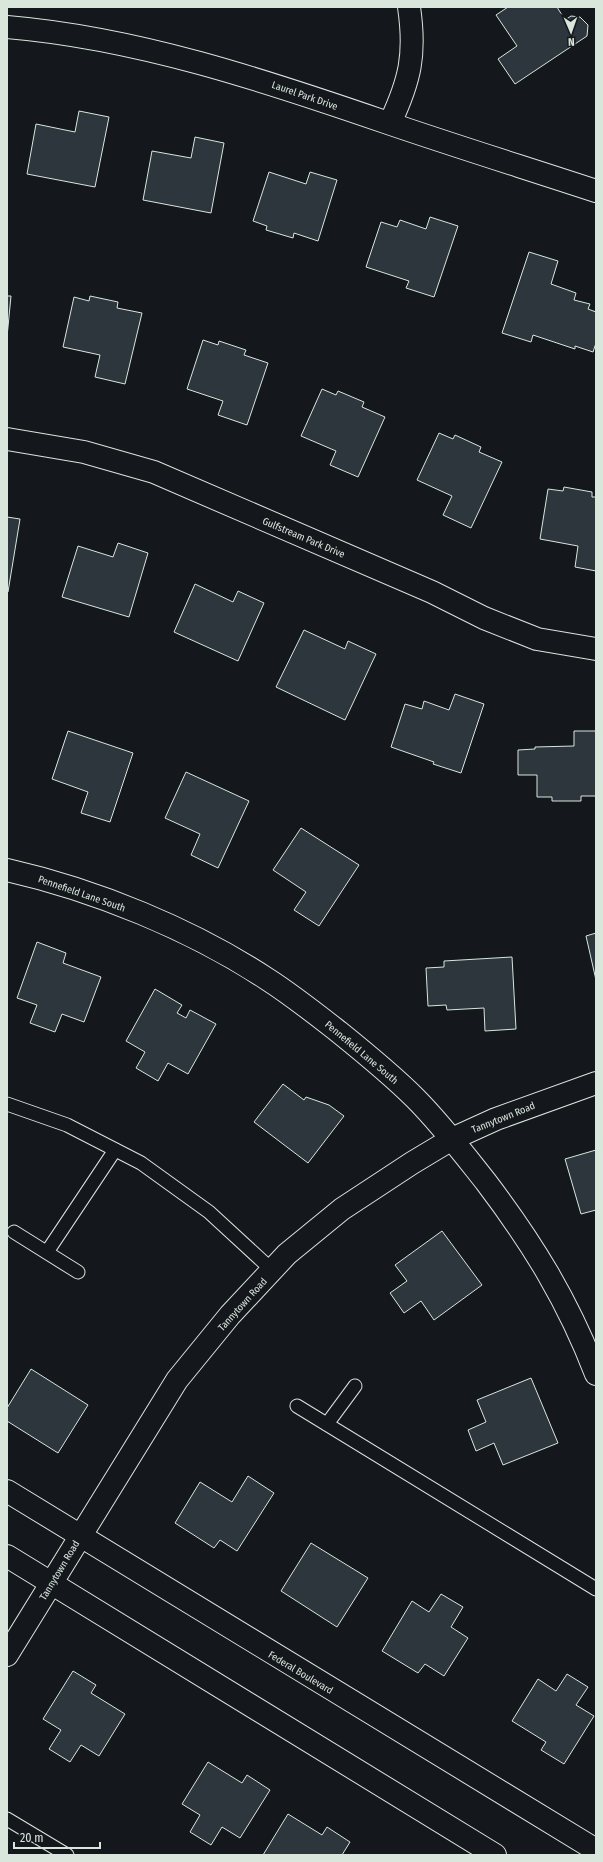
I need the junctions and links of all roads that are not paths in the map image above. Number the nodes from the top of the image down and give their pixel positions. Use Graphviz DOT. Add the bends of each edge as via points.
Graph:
graph roads {
  1 [pos="409,7"];
  2 [pos="7,27"];
  3 [pos="390,123"];
  4 [pos="596,191"];
  5 [pos="7,440"];
  6 [pos="596,649"];
  7 [pos="7,870"];
  8 [pos="596,1083"];
  9 [pos="7,1104"];
  10 [pos="452,1139"];
  11 [pos="115,1150"];
  12 [pos="14,1232"];
  13 [pos="47,1252"];
  14 [pos="272,1270"];
  15 [pos="78,1272"];
  16 [pos="590,1338"];
  17 [pos="596,1374"];
  18 [pos="355,1386"];
  19 [pos="297,1406"];
  20 [pos="327,1424"];
  21 [pos="7,1491"];
  22 [pos="80,1535"];
  23 [pos="7,1556"];
  24 [pos="51,1583"];
  25 [pos="596,1589"];
  26 [pos="7,1655"];
  27 [pos="7,1819"];
  28 [pos="596,1850"];
  29 [pos="67,1855"];
  30 [pos="495,1855"];
  1 -- 3 [label="street" via="413,49 408,79"];
  2 -- 3 [label="street, Laurel Park Drive" via="80,37 185,59 276,85"];
  3 -- 4 [label="street, Laurel Park Drive"];
  5 -- 6 [label="street, Gulfstream Park Drive" via="84,452 154,472 537,640"];
  7 -- 10 [label="street, Pennefield Lane South" via="44,878 125,907 202,942 267,978 379,1063"];
  8 -- 10 [label="street, Tannytown Road" via="496,1119"];
  9 -- 11 [label="lane" via="67,1125"];
  10 -- 14 [label="street, Tannytown Road" via="342,1209 287,1254"];
  10 -- 16 [label="street, Pennefield Lane South" via="517,1223"];
  11 -- 13 [label="lane"];
  11 -- 14 [label="lane" via="141,1163 209,1212"];
  12 -- 13 [label="lane"];
  13 -- 15 [label="lane"];
  14 -- 22 [label="street, Tannytown Road" via="230,1315 177,1380"];
  16 -- 17 [label="street, Pennefield Lane South"];
  18 -- 20 [label="lane"];
  19 -- 20 [label="lane"];
  20 -- 25 [label="lane"];
  21 -- 22 [label="street, Federal Boulevard"];
  22 -- 24 [label="street, Tannytown Road"];
  22 -- 28 [label="street, Federal Boulevard"];
  23 -- 24 [label="street"];
  24 -- 26 [label="street, Tannytown Road"];
  24 -- 30 [label="street"];
  27 -- 29 [label="lane"];
}
